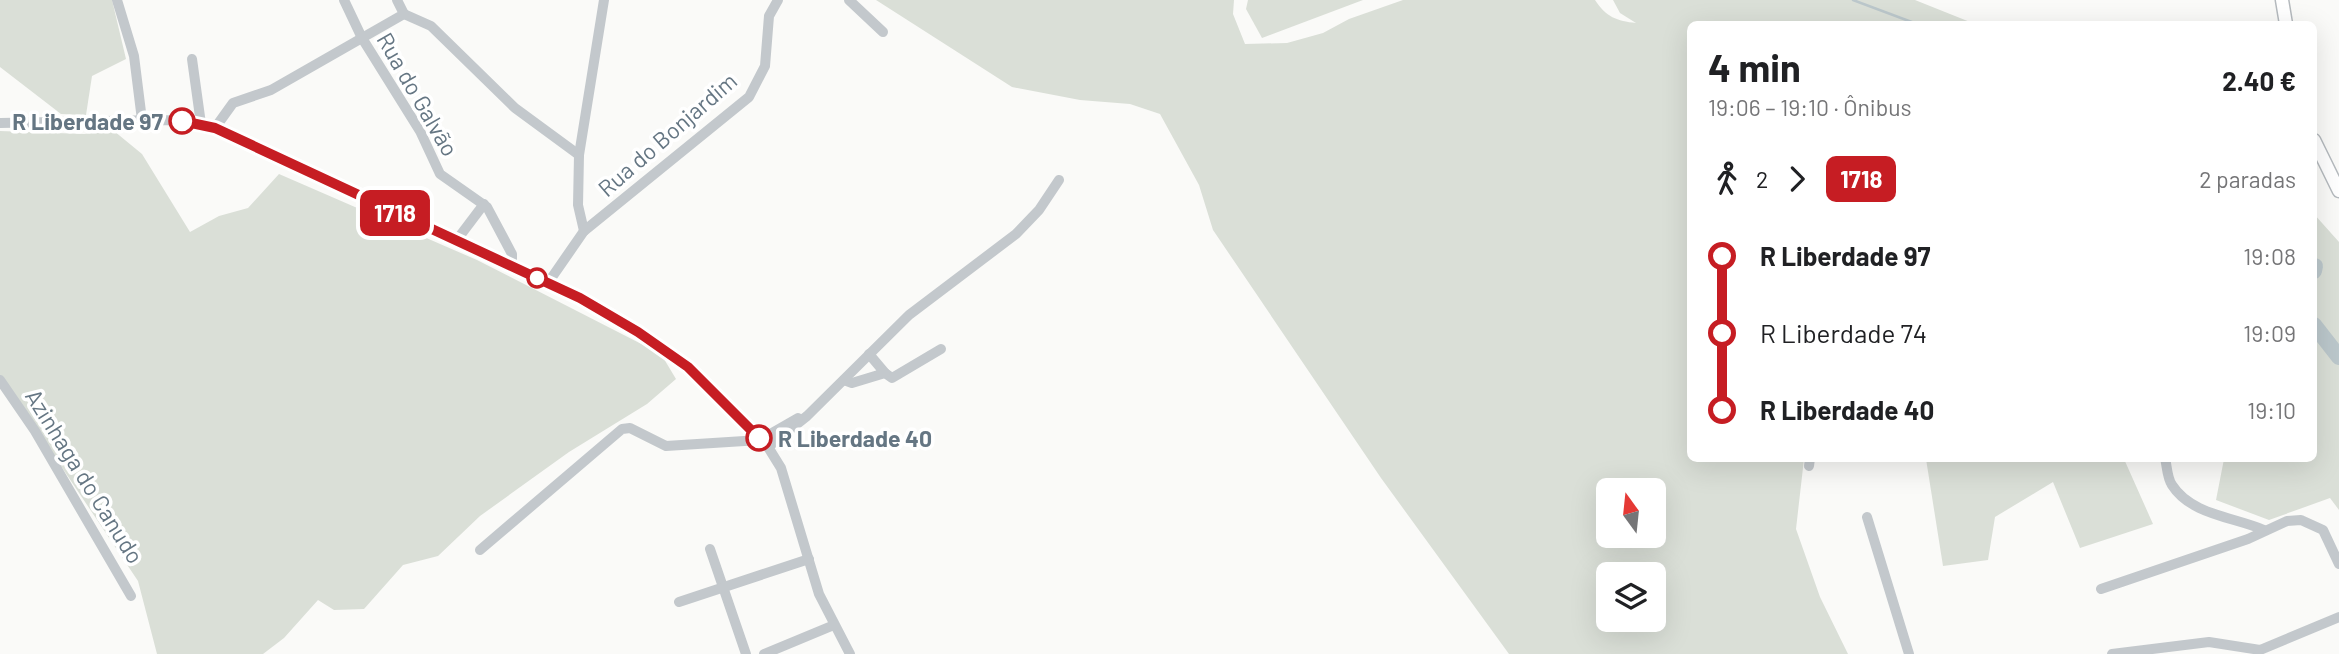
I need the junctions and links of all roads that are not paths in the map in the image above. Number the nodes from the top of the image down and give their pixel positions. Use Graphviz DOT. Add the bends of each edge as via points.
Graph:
graph roads {
  1 [pos="117,0"];
  2 [pos="344,0"];
  3 [pos="397,0"];
  4 [pos="604,0"];
  5 [pos="778,0"];
  6 [pos="849,0"];
  7 [pos="2282,0"];
  8 [pos="404,14"];
  9 [pos="2286,21"];
  10 [pos="883,32"];
  11 [pos="362,38"];
  12 [pos="192,59"];
  13 [pos="142,120"];
  14 [pos="0,123"];
  15 [pos="201,124"];
  16 [pos="215,128"];
  17 [pos="2317,146"];
  18 [pos="579,155"];
  19 [pos="1059,180"];
  20 [pos="2339,191"];
  21 [pos="484,204"];
  22 [pos="584,231"];
  23 [pos="456,241"];
  24 [pos="512,266"];
  25 [pos="548,283"];
  26 [pos="941,349"];
  27 [pos="869,354"];
  28 [pos="885,373"];
  29 [pos="0,380"];
  30 [pos="844,380"];
  31 [pos="764,444"];
  32 [pos="2166,462"];
  33 [pos="1867,517"];
  34 [pos="2264,530"];
  35 [pos="710,549"];
  36 [pos="480,550"];
  37 [pos="809,558"];
  38 [pos="2339,564"];
  39 [pos="722,588"];
  40 [pos="2101,589"];
  41 [pos="131,596"];
  42 [pos="679,602"];
  43 [pos="2339,617"];
  44 [pos="834,625"];
  45 [pos="746,654"];
  46 [pos="764,654"];
  47 [pos="850,654"];
  48 [pos="1909,654"];
  49 [pos="2112,654"];
  1 -- 13 [label="street" via="134,56"];
  2 -- 11 [label="street, Rua do Galvão"];
  3 -- 8 [label="street"];
  4 -- 18 [label="street"];
  5 -- 22 [label="street, Rua do Bonjardim" via="769,16 765,66 749,97"];
  6 -- 10 [label="street"];
  7 -- 9 [label="main road"];
  8 -- 11 [label="street"];
  8 -- 18 [label="street" via="431,26 515,108"];
  11 -- 16 [label="street" via="271,90 233,103"];
  11 -- 21 [label="street, Rua do Galvão" via="420,131 440,174"];
  12 -- 15 [label="street"];
  13 -- 14 [label="street"];
  13 -- 15 [label="street"];
  15 -- 16 [label="street"];
  16 -- 23 [label="street"];
  17 -- 20 [label="main road"];
  18 -- 22 [label="street" via="578,205"];
  19 -- 27 [label="street" via="1016,234 926,300"];
  21 -- 23 [label="street"];
  21 -- 24 [label="street, Rua do Galvão" via="512,254"];
  22 -- 25 [label="street, Rua do Bonjardim"];
  23 -- 24 [label="street"];
  24 -- 25 [label="street"];
  25 -- 31 [label="street" via="638,332 688,367"];
  26 -- 28 [label="street" via="901,375 892,378"];
  27 -- 28 [label="street"];
  27 -- 30 [label="street"];
  28 -- 30 [label="street" via="852,383"];
  29 -- 41 [label="street, Azinhaga do Canudo"];
  30 -- 31 [label="street" via="810,413"];
  31 -- 36 [label="street" via="666,446 630,428 622,429"];
  31 -- 37 [label="street" via="785,478"];
  32 -- 34 [label="street" via="2171,484 2184,498 2228,520"];
  33 -- 48 [label="street"];
  34 -- 38 [label="street" via="2287,521 2313,523 2323,530"];
  34 -- 40 [label="street"];
  35 -- 39 [label="street"];
  37 -- 39 [label="street"];
  37 -- 44 [label="street"];
  39 -- 42 [label="street"];
  39 -- 45 [label="street"];
  43 -- 49 [label="street" via="2260,650 2210,642"];
  44 -- 46 [label="street"];
  44 -- 47 [label="street"];
}
